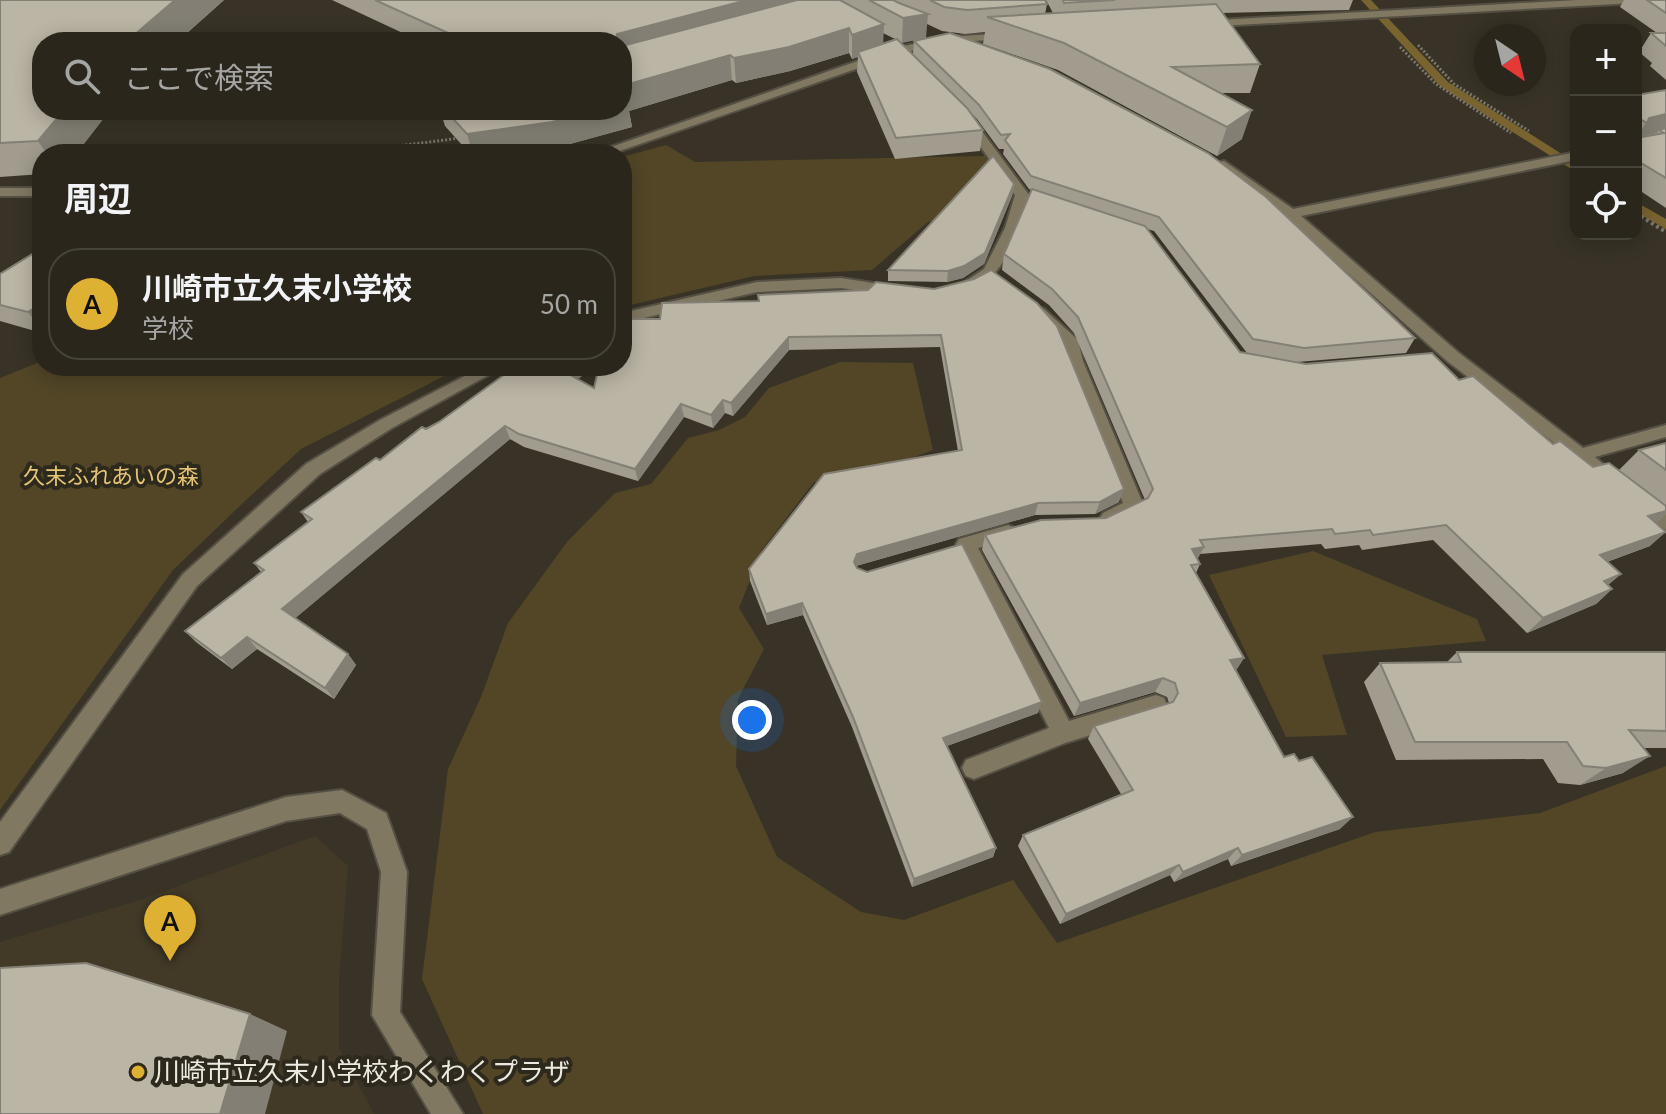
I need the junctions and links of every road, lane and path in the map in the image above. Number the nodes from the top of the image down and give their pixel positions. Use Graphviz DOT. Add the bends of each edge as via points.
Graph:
graph roads {
  1 [pos="1354,0"];
  2 [pos="1376,0"];
  3 [pos="1634,0"];
  4 [pos="1388,13"];
  5 [pos="1367,14"];
  6 [pos="1195,24"];
  7 [pos="918,29"];
  8 [pos="1023,35"];
  9 [pos="946,40"];
  10 [pos="986,53"];
  11 [pos="951,103"];
  12 [pos="474,136"];
  13 [pos="412,144"];
  14 [pos="627,144"];
  15 [pos="1201,154"];
  16 [pos="1570,154"];
  17 [pos="1570,157"];
  18 [pos="1553,161"];
  19 [pos="0,192"];
  20 [pos="32,192"];
  21 [pos="1290,214"];
  22 [pos="1642,217"];
  23 [pos="1666,232"];
  24 [pos="955,289"];
  25 [pos="918,293"];
  26 [pos="1026,301"];
  27 [pos="632,316"];
  28 [pos="1453,357"];
  29 [pos="1422,360"];
  30 [pos="478,376"];
  31 [pos="1666,431"];
  32 [pos="1580,455"];
  33 [pos="1666,523"];
  34 [pos="1083,524"];
  35 [pos="1022,529"];
  36 [pos="1156,705"];
  37 [pos="1063,733"];
  38 [pos="974,768"];
  39 [pos="0,843"];
  40 [pos="0,902"];
  41 [pos="448,1114"];
  1 -- 5 [label="street"];
  2 -- 4 [label="street"];
  3 -- 4 [label="street"];
  4 -- 5 [label="street"];
  4 -- 16 [label="path" via="1454,84"];
  5 -- 6 [label="street"];
  5 -- 18 [label="path" via="1436,84"];
  7 -- 9 [label="street"];
  8 -- 9 [label="street"];
  9 -- 10 [label="street"];
  9 -- 14 [label="street" via="899,51"];
  11 -- 24 [label="street" via="1029,197 996,277"];
  12 -- 13 [label="path"];
  15 -- 21 [label="street"];
  17 -- 18 [label="street"];
  18 -- 21 [label="street"];
  19 -- 20 [label="street"];
  21 -- 28 [label="street"];
  22 -- 23 [label="path"];
  25 -- 27 [label="street" via="841,283 757,287"];
  26 -- 34 [label="street" via="1072,344 1134,506 1099,524"];
  28 -- 29 [label="street"];
  28 -- 32 [label="street"];
  30 -- 39 [label="street" via="313,469 190,580"];
  31 -- 32 [label="street"];
  32 -- 33 [label="street"];
  35 -- 37 [label="street" via="959,546"];
  36 -- 37 [label="street"];
  37 -- 38 [label="street"];
  40 -- 41 [label="street" via="286,809 342,801 377,821 394,872 386,1015"];
}
